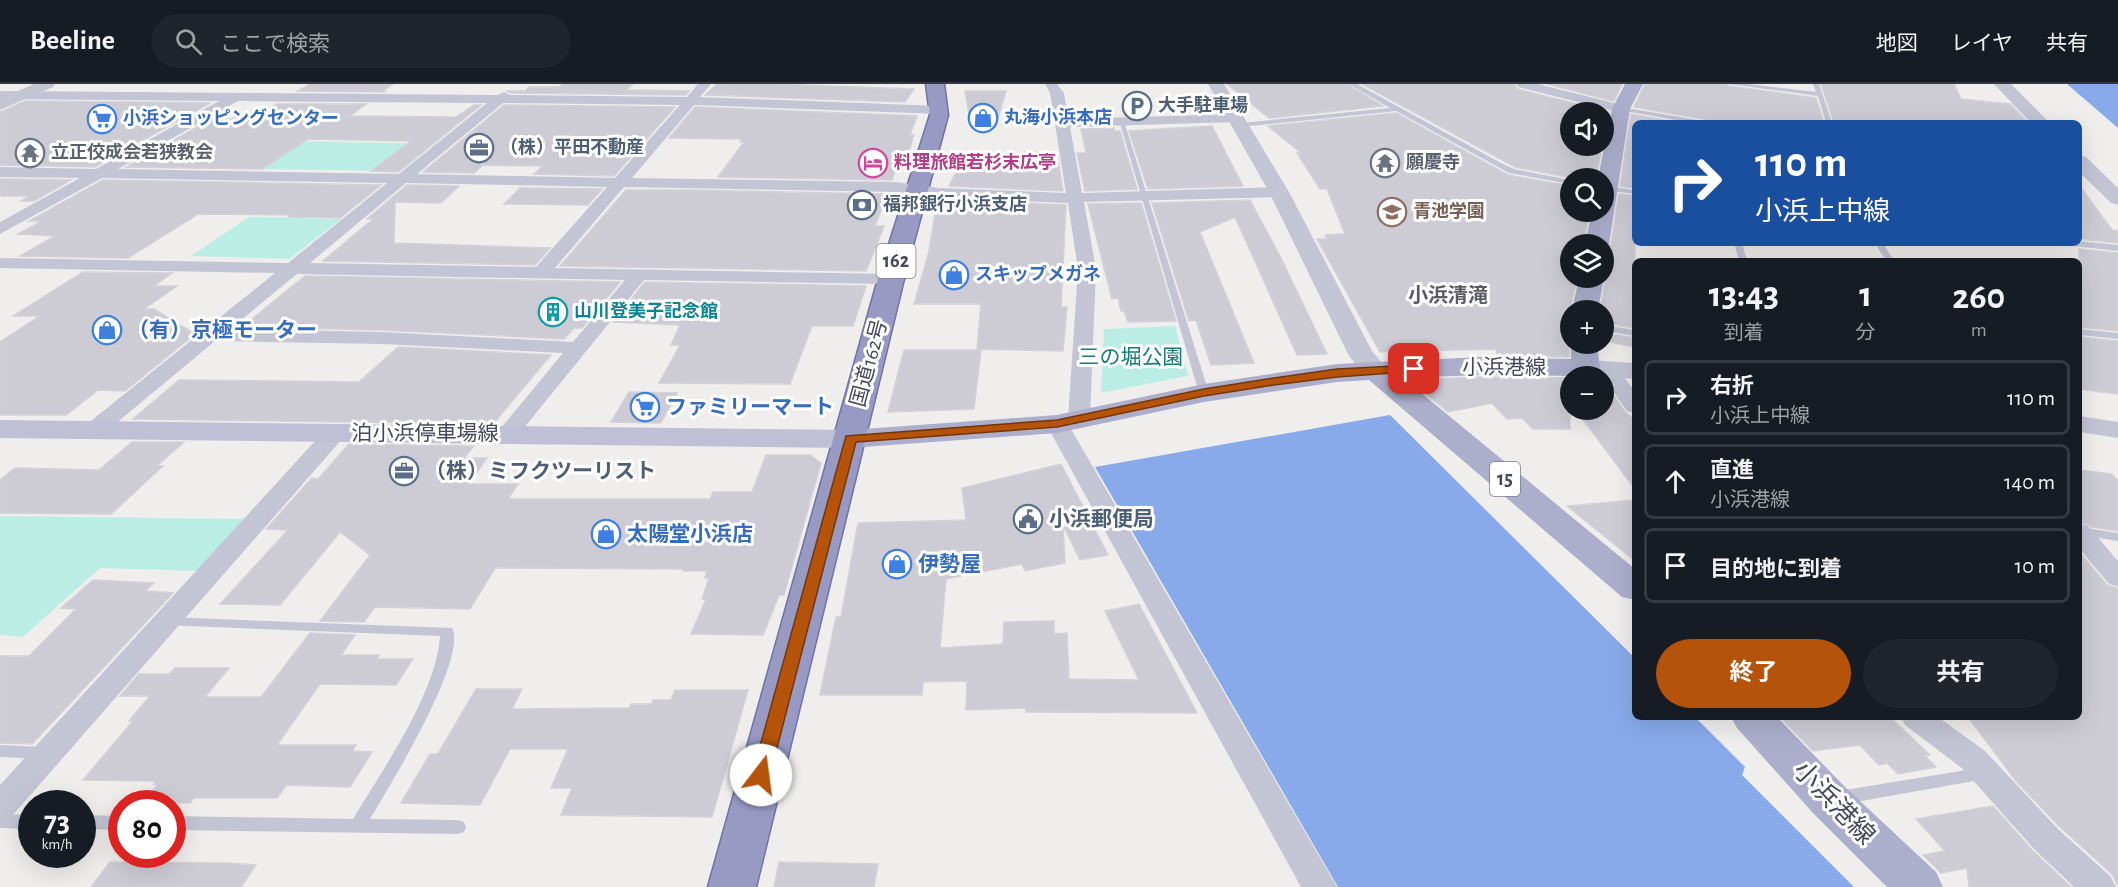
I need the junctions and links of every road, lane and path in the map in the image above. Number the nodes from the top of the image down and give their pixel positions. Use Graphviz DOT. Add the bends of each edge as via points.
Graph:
graph roads {
  1 [pos="47,84"];
  2 [pos="260,84"];
  3 [pos="522,84"];
  4 [pos="705,84"];
  5 [pos="935,84"];
  6 [pos="1051,84"];
  7 [pos="1216,84"];
  8 [pos="1352,84"];
  9 [pos="1523,84"];
  10 [pos="1634,84"];
  11 [pos="1732,84"];
  12 [pos="1816,84"];
  13 [pos="2001,84"];
  14 [pos="1818,94"];
  15 [pos="0,95"];
  16 [pos="22,95"];
  17 [pos="236,97"];
  18 [pos="499,100"];
  19 [pos="690,101"];
  20 [pos="0,105"];
  21 [pos="1397,109"];
  22 [pos="1621,109"];
  23 [pos="939,110"];
  24 [pos="1686,120"];
  25 [pos="1828,120"];
  26 [pos="2038,120"];
  27 [pos="1121,121"];
  28 [pos="1239,122"];
  29 [pos="1062,123"];
  30 [pos="2082,164"];
  31 [pos="1610,168"];
  32 [pos="0,172"];
  33 [pos="99,174"];
  34 [pos="400,179"];
  35 [pos="1560,180"];
  36 [pos="621,182"];
  37 [pos="918,189"];
  38 [pos="1279,192"];
  39 [pos="1632,193"];
  40 [pos="1145,196"];
  41 [pos="1075,197"];
  42 [pos="1614,197"];
  43 [pos="2118,199"];
  44 [pos="0,229"];
  45 [pos="2082,244"];
  46 [pos="2118,248"];
  47 [pos="0,263"];
  48 [pos="292,268"];
  49 [pos="541,273"];
  50 [pos="639,275"];
  51 [pos="891,279"];
  52 [pos="1614,330"];
  53 [pos="2082,332"];
  54 [pos="1632,333"];
  55 [pos="210,335"];
  56 [pos="2118,336"];
  57 [pos="578,348"];
  58 [pos="1592,360"];
  59 [pos="1376,370"];
  60 [pos="1632,370"];
  61 [pos="1204,393"];
  62 [pos="1632,403"];
  63 [pos="1068,421"];
  64 [pos="2082,424"];
  65 [pos="0,429"];
  66 [pos="94,430"];
  67 [pos="2118,430"];
  68 [pos="335,433"];
  69 [pos="507,434"];
  70 [pos="850,439"];
  71 [pos="2082,532"];
  72 [pos="2082,536"];
  73 [pos="2118,537"];
  74 [pos="2118,578"];
  75 [pos="1632,585"];
  76 [pos="164,622"];
  77 [pos="1755,720"];
  78 [pos="1920,720"];
  79 [pos="0,751"];
  80 [pos="46,753"];
  81 [pos="1986,773"];
  82 [pos="1829,800"];
  83 [pos="0,807"];
  84 [pos="0,821"];
  85 [pos="18,822"];
  86 [pos="186,823"];
  87 [pos="358,825"];
  88 [pos="458,828"];
  89 [pos="732,887"];
  90 [pos="1319,887"];
  91 [pos="1919,887"];
  92 [pos="2098,887"];
  1 -- 16 [label="street"];
  2 -- 17 [label="street"];
  3 -- 18 [label="street"];
  4 -- 19 [label="street"];
  5 -- 23 [label="highway, 国道162号 / 162"];
  6 -- 29 [label="street" via="1057,93"];
  7 -- 28 [label="street"];
  8 -- 21 [label="lane"];
  9 -- 22 [label="street"];
  10 -- 22 [label="main road"];
  11 -- 14 [label="lane"];
  12 -- 14 [label="lane"];
  13 -- 26 [label="street"];
  14 -- 25 [label="lane"];
  15 -- 16 [label="street"];
  16 -- 17 [label="street"];
  16 -- 20 [label="street"];
  17 -- 18 [label="street"];
  17 -- 33 [label="street"];
  18 -- 19 [label="street"];
  18 -- 34 [label="street"];
  19 -- 23 [label="street"];
  19 -- 36 [label="street"];
  21 -- 28 [label="lane"];
  21 -- 35 [label="lane" via="1498,165"];
  22 -- 24 [label="lane"];
  22 -- 31 [label="main road"];
  23 -- 37 [label="highway, 国道162号 / 162"];
  27 -- 28 [label="street"];
  27 -- 29 [label="street"];
  27 -- 40 [label="lane"];
  28 -- 38 [label="street"];
  29 -- 41 [label="street"];
  30 -- 43 [label="street"];
  32 -- 33 [label="street"];
  33 -- 34 [label="street"];
  33 -- 44 [label="street"];
  34 -- 36 [label="street"];
  34 -- 48 [label="street"];
  36 -- 37 [label="street"];
  36 -- 49 [label="street"];
  37 -- 41 [label="street"];
  37 -- 51 [label="highway, 国道162号 / 162"];
  38 -- 40 [label="street"];
  38 -- 59 [label="street" via="1361,354"];
  39 -- 42 [label="lane"];
  40 -- 41 [label="street"];
  40 -- 61 [label="lane"];
  41 -- 63 [label="street" via="1087,268"];
  45 -- 46 [label="lane"];
  47 -- 48 [label="street"];
  48 -- 49 [label="street"];
  48 -- 55 [label="street"];
  49 -- 50 [label="street"];
  50 -- 51 [label="street"];
  50 -- 57 [label="street"];
  51 -- 70 [label="highway, 国道162号 / 162"];
  52 -- 54 [label="lane"];
  53 -- 56 [label="lane"];
  55 -- 57 [label="street" via="382,338"];
  55 -- 66 [label="street"];
  57 -- 69 [label="street"];
  58 -- 59 [label="main road, 小浜港線"];
  58 -- 60 [label="street"];
  58 -- 62 [label="street"];
  59 -- 61 [label="main road, 小浜港線"];
  59 -- 75 [label="main road, 15"];
  61 -- 63 [label="main road, 小浜港線"];
  63 -- 70 [label="main road, 小浜港線"];
  63 -- 90 [label="street"];
  64 -- 67 [label="street"];
  65 -- 66 [label="main road, 泊小浜停車場線"];
  66 -- 68 [label="main road, 泊小浜停車場線"];
  68 -- 69 [label="main road, 泊小浜停車場線"];
  68 -- 76 [label="street"];
  69 -- 70 [label="main road, 泊小浜停車場線"];
  70 -- 89 [label="highway, 国道162号 / 162"];
  71 -- 73 [label="lane"];
  72 -- 74 [label="street"];
  76 -- 80 [label="street"];
  76 -- 87 [label="lane" via="447,631 448,640 433,689"];
  77 -- 82 [label="main road, 小浜港線"];
  78 -- 81 [label="street"];
  79 -- 80 [label="lane"];
  80 -- 83 [label="street"];
  81 -- 82 [label="lane"];
  81 -- 92 [label="street" via="2046,839"];
  82 -- 91 [label="main road, 小浜港線"];
  84 -- 85 [label="lane"];
  86 -- 87 [label="lane"];
  87 -- 88 [label="lane"];
}
